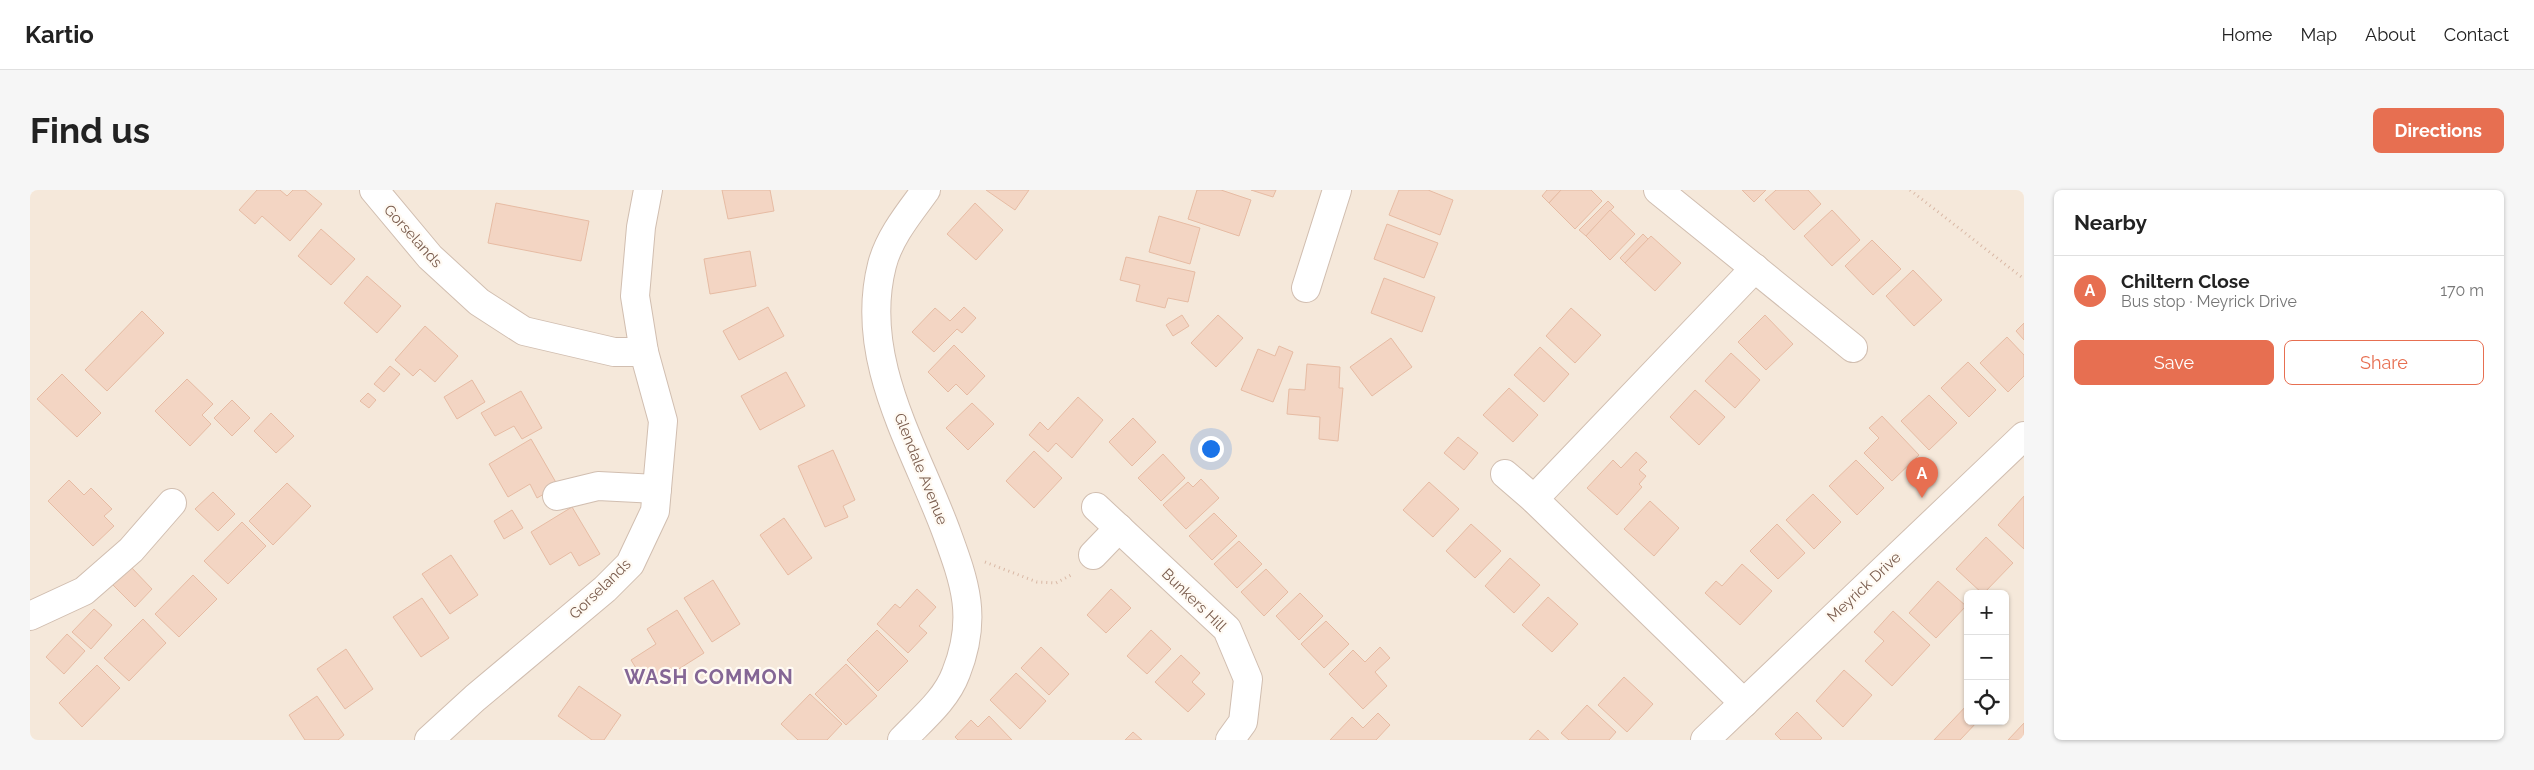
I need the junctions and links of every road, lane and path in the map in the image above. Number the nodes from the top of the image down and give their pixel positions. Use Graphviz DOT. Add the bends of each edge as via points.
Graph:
graph roads {
  1 [pos="374,190"];
  2 [pos="648,190"];
  3 [pos="926,190"];
  4 [pos="1337,190"];
  5 [pos="1658,190"];
  6 [pos="1910,190"];
  7 [pos="1755,268"];
  8 [pos="2024,279"];
  9 [pos="1306,288"];
  10 [pos="1853,348"];
  11 [pos="644,352"];
  12 [pos="2024,436"];
  13 [pos="1505,474"];
  14 [pos="657,489"];
  15 [pos="557,496"];
  16 [pos="1534,499"];
  17 [pos="172,503"];
  18 [pos="1096,507"];
  19 [pos="1119,528"];
  20 [pos="949,539"];
  21 [pos="1093,554"];
  22 [pos="30,616"];
  23 [pos="1744,703"];
  24 [pos="430,740"];
  25 [pos="902,740"];
  26 [pos="1230,740"];
  27 [pos="1705,740"];
  1 -- 11 [label="street, Gorselands" via="430,257 479,302 524,331 614,352"];
  2 -- 11 [label="street, Gorselands" via="640,227 635,296"];
  3 -- 20 [label="street, Glendale Avenue" via="893,239 882,263 876,337 888,388"];
  4 -- 9 [label="street"];
  5 -- 7 [label="street"];
  6 -- 8 [label="path"];
  7 -- 10 [label="street"];
  7 -- 16 [label="street"];
  11 -- 14 [label="street, Gorselands" via="663,421"];
  12 -- 23 [label="street, Meyrick Drive"];
  13 -- 16 [label="street"];
  14 -- 15 [label="street" via="598,486"];
  14 -- 24 [label="street, Gorselands" via="655,511 630,564"];
  16 -- 23 [label="street"];
  17 -- 22 [label="street" via="131,550 84,591"];
  18 -- 19 [label="street, Bunkers Hill"];
  19 -- 21 [label="street"];
  19 -- 26 [label="street, Bunkers Hill" via="1227,629 1248,679 1243,722"];
  20 -- 21 [label="path" via="986,562 1037,582 1056,583 1074,574"];
  20 -- 25 [label="street, Glendale Avenue" via="967,593 968,613 962,654 946,692"];
  23 -- 27 [label="street, Meyrick Drive"];
}
